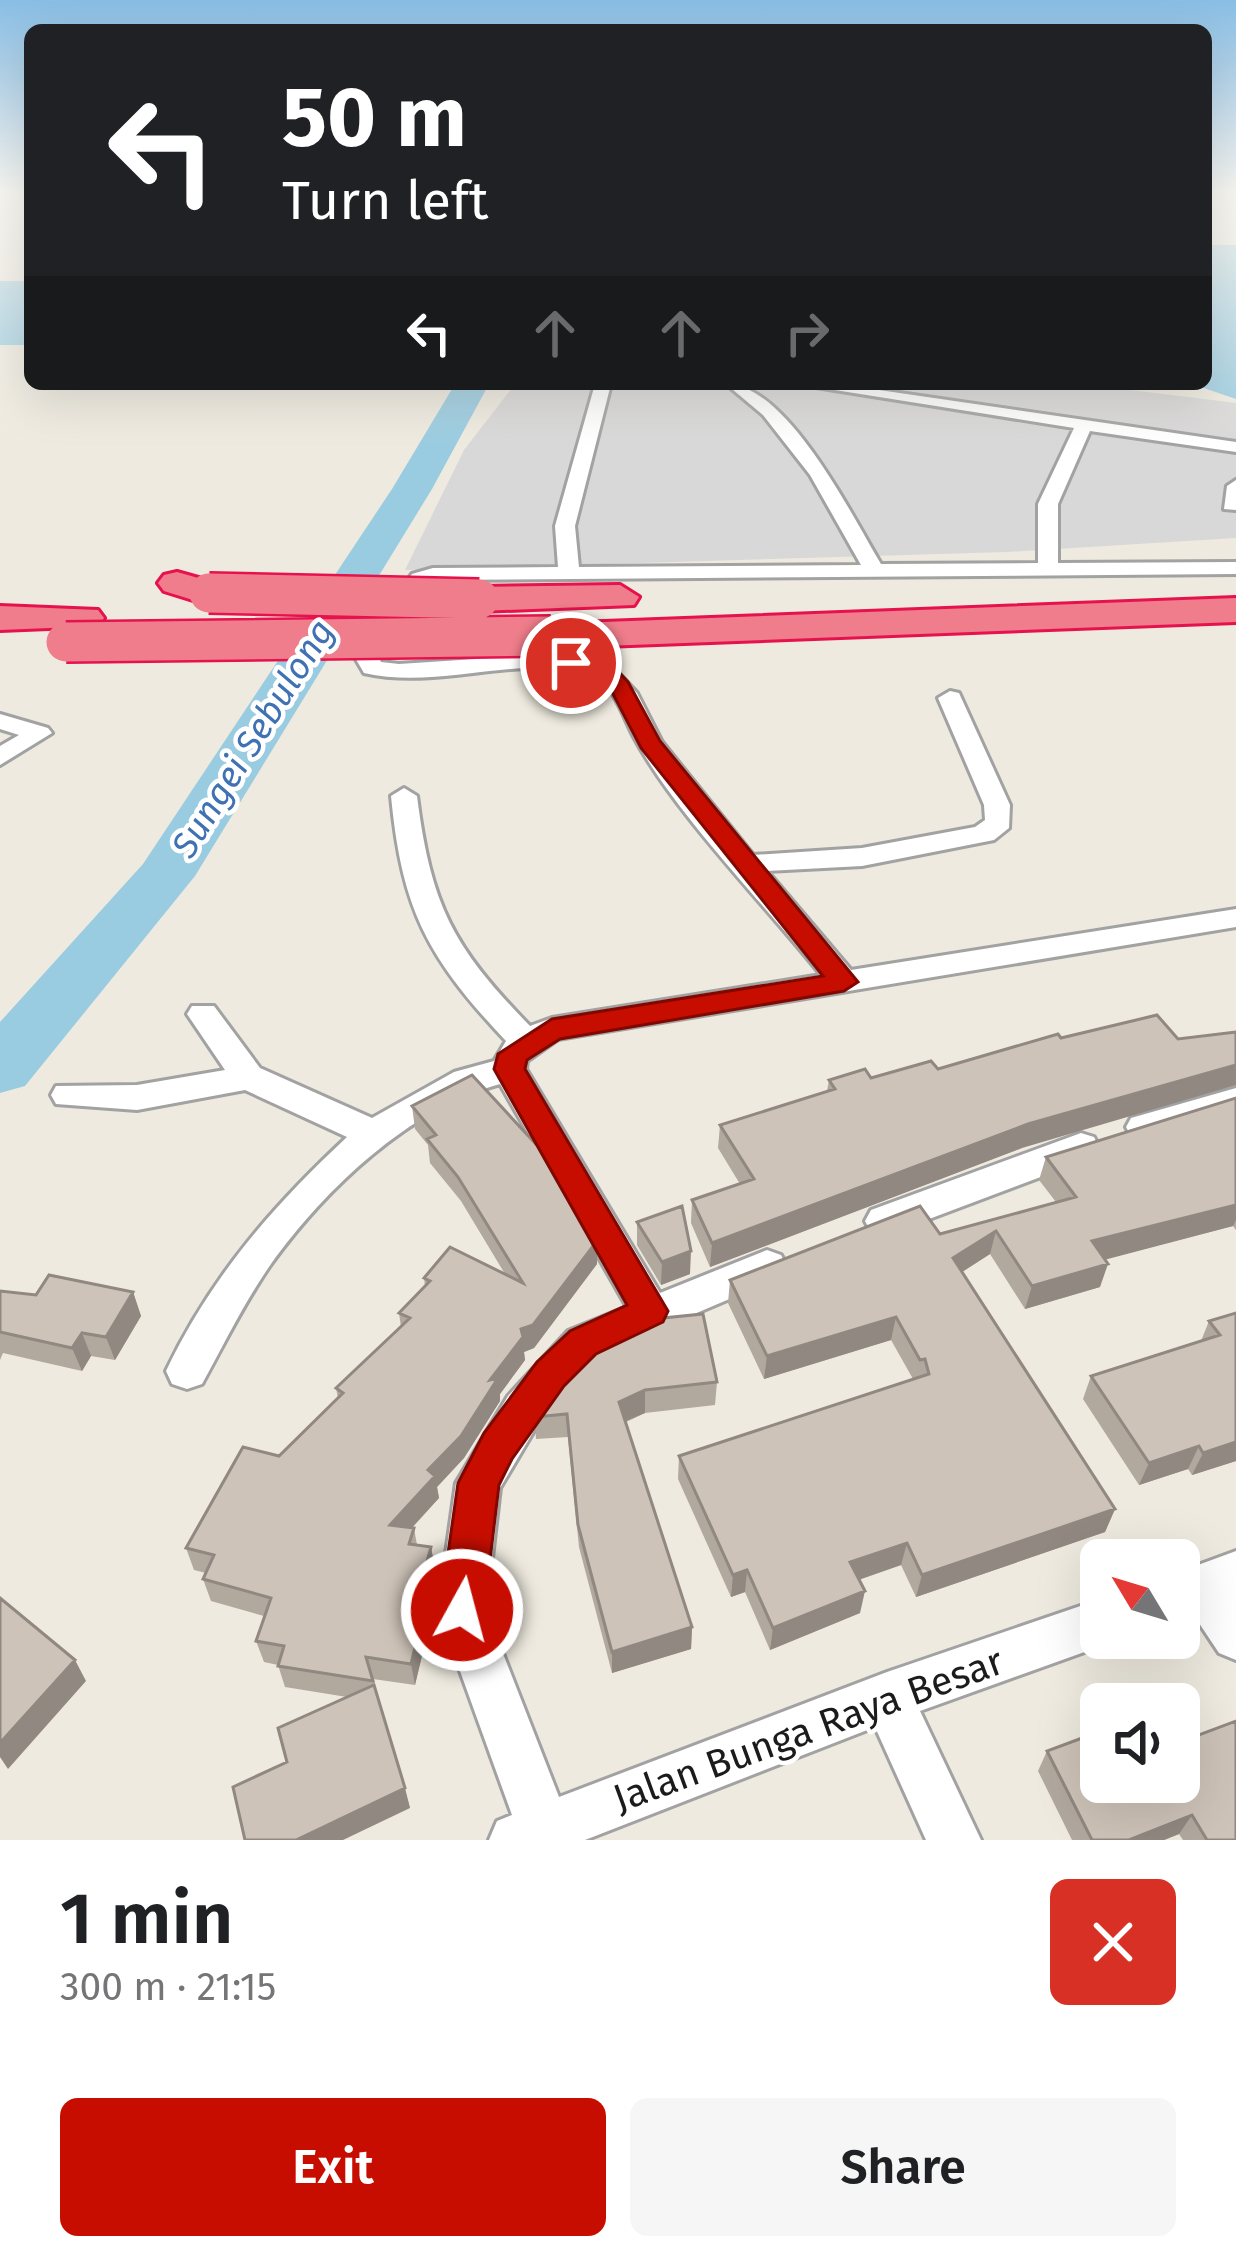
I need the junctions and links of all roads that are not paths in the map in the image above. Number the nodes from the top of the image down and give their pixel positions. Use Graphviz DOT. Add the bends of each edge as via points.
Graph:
graph roads {
  1 [pos="601,390"];
  2 [pos="742,390"];
  3 [pos="849,390"];
  4 [pos="1085,422"];
  5 [pos="1236,447"];
  6 [pos="1236,568"];
  7 [pos="1048,570"];
  8 [pos="884,585"];
  9 [pos="193,588"];
  10 [pos="1236,589"];
  11 [pos="561,608"];
  12 [pos="1236,610"];
  13 [pos="0,617"];
  14 [pos="75,630"];
  15 [pos="0,642"];
  16 [pos="950,698"];
  17 [pos="0,722"];
  18 [pos="0,757"];
  19 [pos="404,796"];
  20 [pos="750,864"];
  21 [pos="1236,917"];
  22 [pos="844,982"];
  23 [pos="203,1014"];
  24 [pos="517,1055"];
  25 [pos="248,1077"];
  26 [pos="68,1095"];
  27 [pos="1236,1101"];
  28 [pos="373,1134"];
  29 [pos="843,1237"];
  30 [pos="800,1253"];
  31 [pos="650,1311"];
  32 [pos="187,1371"];
  33 [pos="1206,1586"];
  34 [pos="1080,1630"];
  35 [pos="1236,1636"];
  36 [pos="886,1697"];
  37 [pos="530,1834"];
  38 [pos="954,1840"];
  1 -- 11 [label="street" via="565,526"];
  2 -- 8 [label="street" via="770,411 818,474"];
  3 -- 4 [label="street"];
  4 -- 5 [label="street"];
  4 -- 7 [label="street" via="1048,504"];
  6 -- 7 [label="street"];
  7 -- 8 [label="street"];
  8 -- 9 [label="highway, bridge" via="740,596 479,599"];
  8 -- 10 [label="highway"];
  8 -- 11 [label="highway"];
  11 -- 12 [label="highway"];
  11 -- 14 [label="highway, bridge"];
  11 -- 20 [label="street" via="418,578 366,656 372,668 406,674 553,664 604,670 649,743"];
  13 -- 14 [label="highway"];
  14 -- 15 [label="highway"];
  16 -- 20 [label="street" via="999,822 984,833 862,857"];
  17 -- 18 [label="street" via="39,733"];
  19 -- 24 [label="street" via="409,858 432,928"];
  20 -- 22 [label="street"];
  21 -- 22 [label="street"];
  22 -- 24 [label="street" via="552,1030"];
  23 -- 25 [label="street"];
  24 -- 28 [label="street"];
  24 -- 31 [label="street"];
  25 -- 26 [label="street" via="167,1097 115,1102"];
  25 -- 28 [label="street"];
  27 -- 29 [label="street" via="1036,1162"];
  28 -- 32 [label="street" via="255,1256"];
  30 -- 31 [label="street"];
  31 -- 37 [label="street" via="583,1342 550,1374 478,1483 462,1610"];
  33 -- 35 [label="street"];
  34 -- 36 [label="street, Jalan Bunga Raya Besar"];
  36 -- 37 [label="street, Jalan Bunga Raya Besar"];
  36 -- 38 [label="street"];
}
